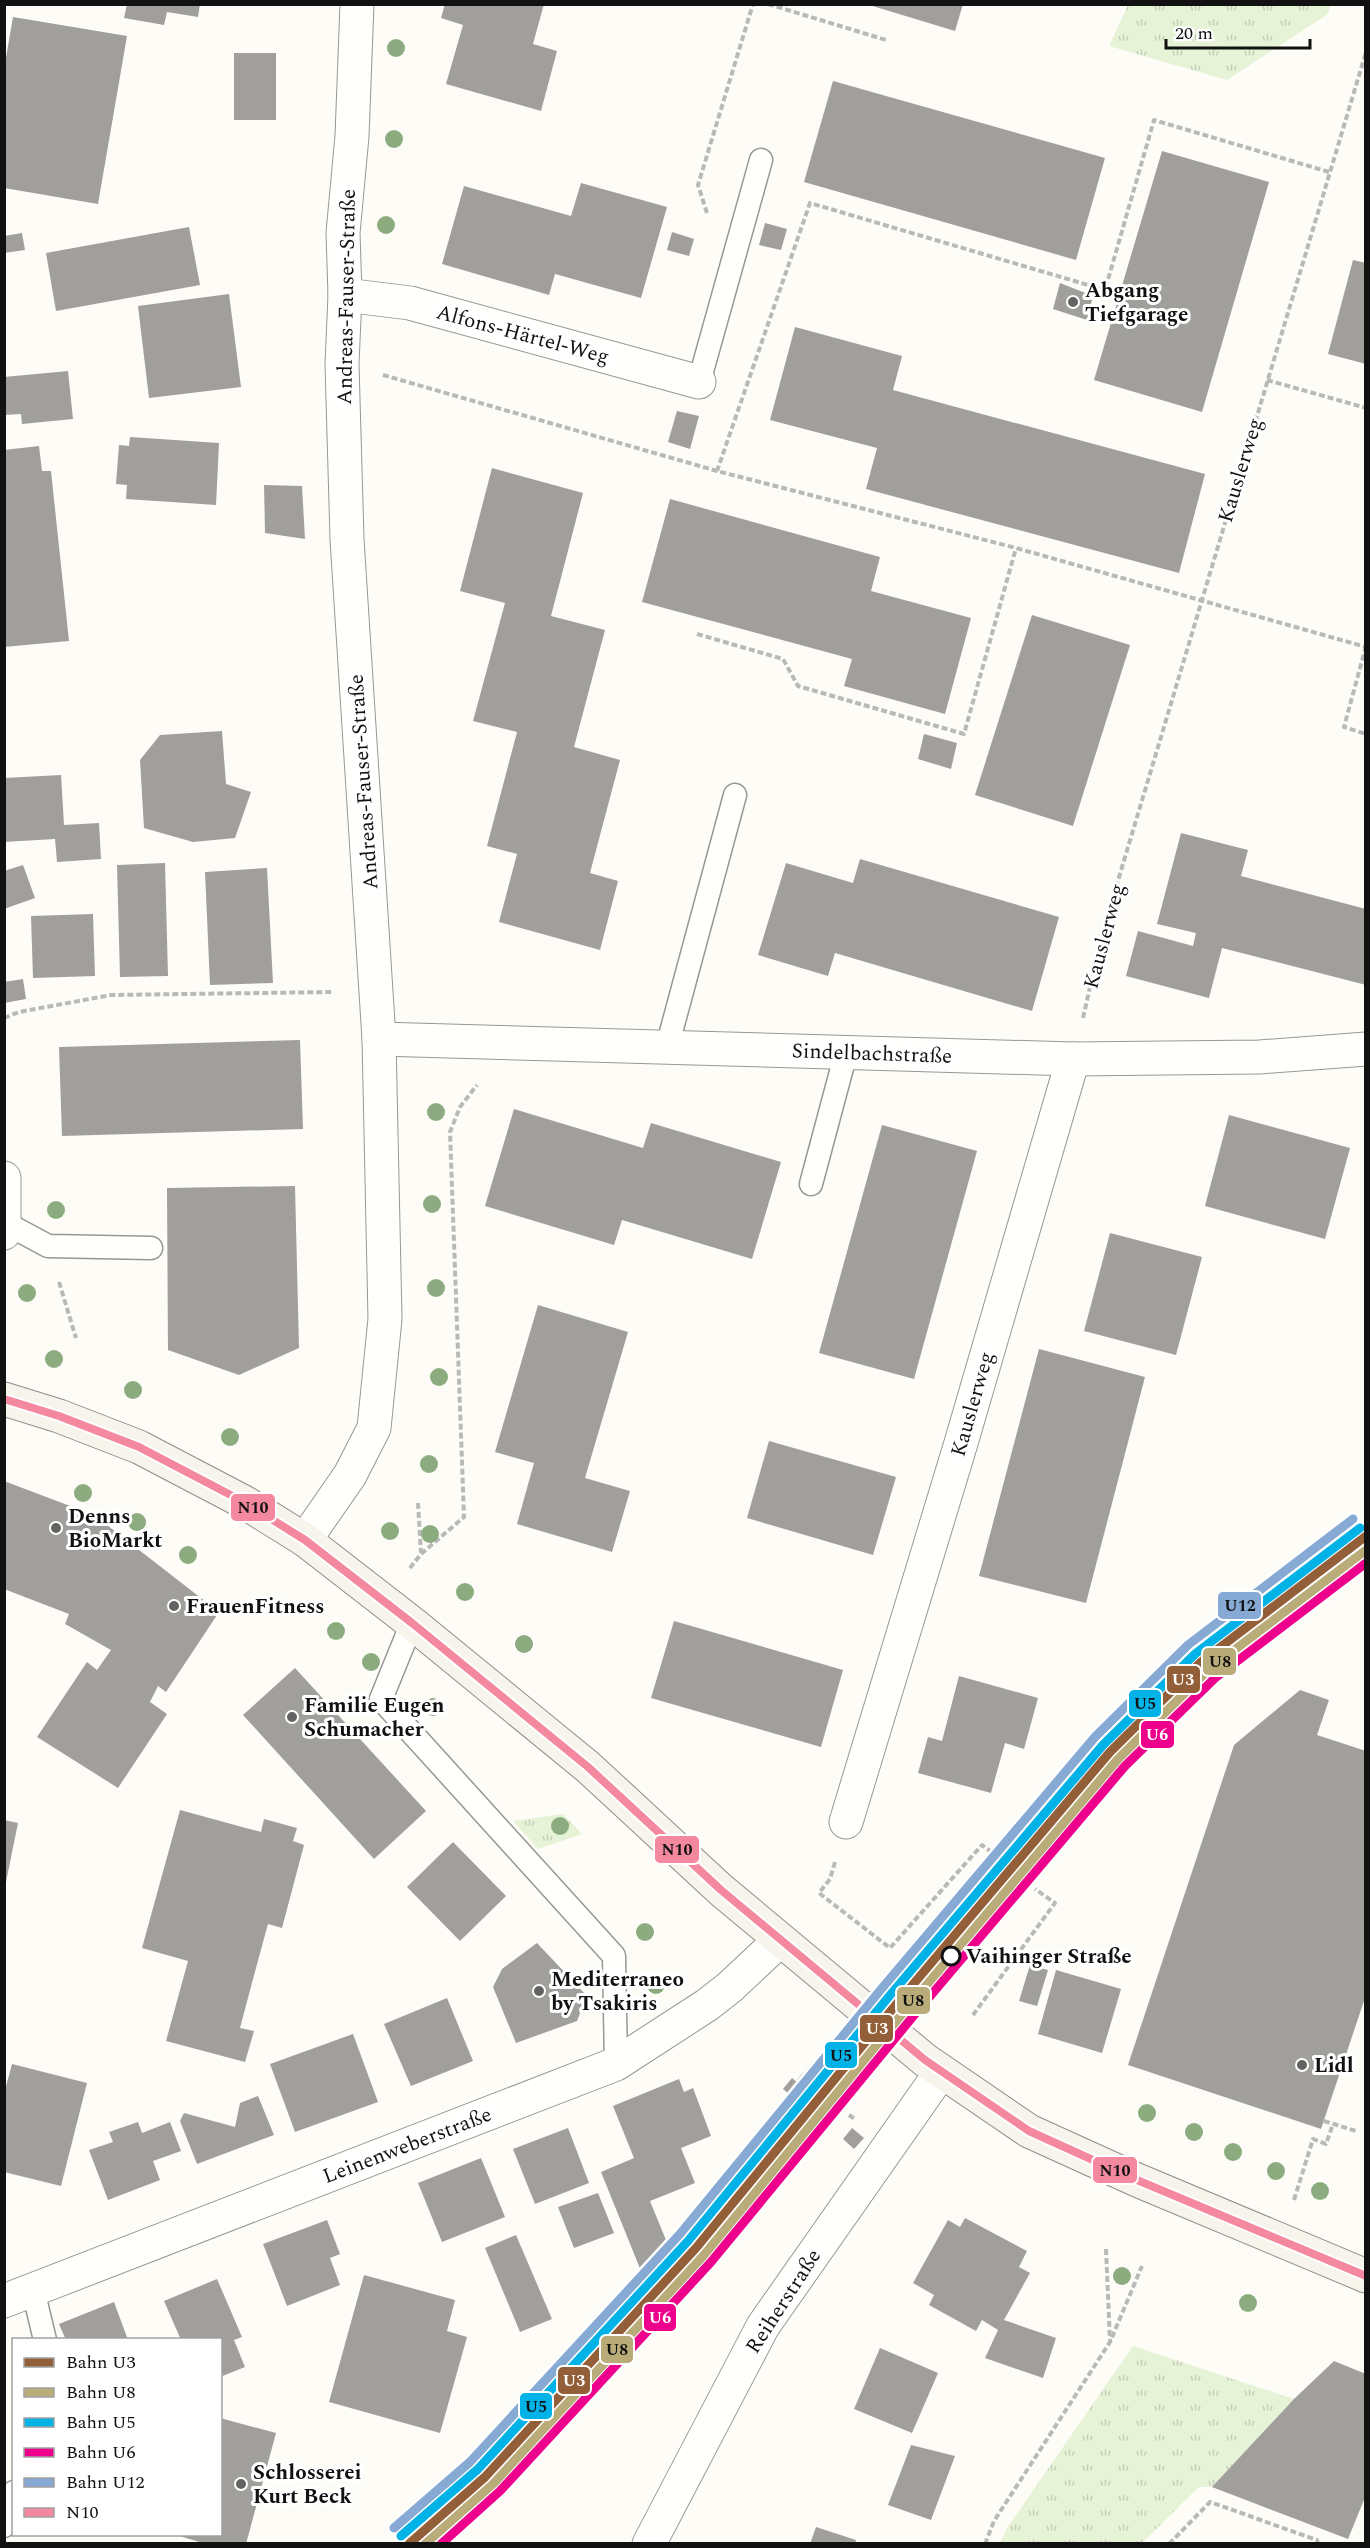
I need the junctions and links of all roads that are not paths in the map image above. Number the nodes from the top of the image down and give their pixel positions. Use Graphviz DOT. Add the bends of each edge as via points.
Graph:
graph roads {
  1 [pos="357,4"];
  2 [pos="761,160"];
  3 [pos="345,295"];
  4 [pos="699,382"];
  5 [pos="735,795"];
  6 [pos="379,1039"];
  7 [pos="668,1047"];
  8 [pos="1365,1049"];
  9 [pos="846,1053"];
  10 [pos="1073,1059"];
  11 [pos="4,1178"];
  12 [pos="811,1184"];
  13 [pos="6,1228"];
  14 [pos="151,1248"];
  15 [pos="4,1399"];
  16 [pos="305,1540"];
  17 [pos="412,1623"];
  18 [pos="846,1822"];
  19 [pos="780,1940"];
  20 [pos="616,2064"];
  21 [pos="933,2066"];
  22 [pos="1365,2276"];
  23 [pos="19,2296"];
  24 [pos="44,2338"];
  25 [pos="12,2499"];
  26 [pos="4,2526"];
  27 [pos="649,2544"];
  1 -- 3 [label="street, Andreas-Fauser-Straße" via="352,136 343,233"];
  2 -- 4 [label="lane"];
  3 -- 4 [label="street, Alfons-Härtel-Weg" via="410,303"];
  3 -- 6 [label="street, Andreas-Fauser-Straße" via="342,364 347,539"];
  5 -- 7 [label="lane"];
  6 -- 7 [label="street, Sindelbachstraße"];
  6 -- 16 [label="street, Andreas-Fauser-Straße" via="385,1319 374,1428 350,1475"];
  7 -- 9 [label="street, Sindelbachstraße"];
  8 -- 10 [label="street, Sindelbachstraße" via="1259,1057"];
  9 -- 10 [label="street, Sindelbachstraße"];
  9 -- 12 [label="lane"];
  10 -- 18 [label="street, Kauslerweg"];
  11 -- 13 [label="street"];
  13 -- 14 [label="lane" via="48,1246"];
  15 -- 16 [label="main road" via="139,1447 244,1502"];
  16 -- 17 [label="main road"];
  17 -- 19 [label="main road" via="588,1767"];
  17 -- 20 [label="lane" via="381,1699 614,1956"];
  19 -- 20 [label="street, Leinenweberstraße" via="707,2005"];
  19 -- 21 [label="main road"];
  20 -- 23 [label="street, Leinenweberstraße"];
  21 -- 22 [label="main road" via="1029,2131"];
  21 -- 27 [label="street, Reiherstraße" via="764,2326"];
  23 -- 24 [label="lane"];
  25 -- 26 [label="lane"];
}
